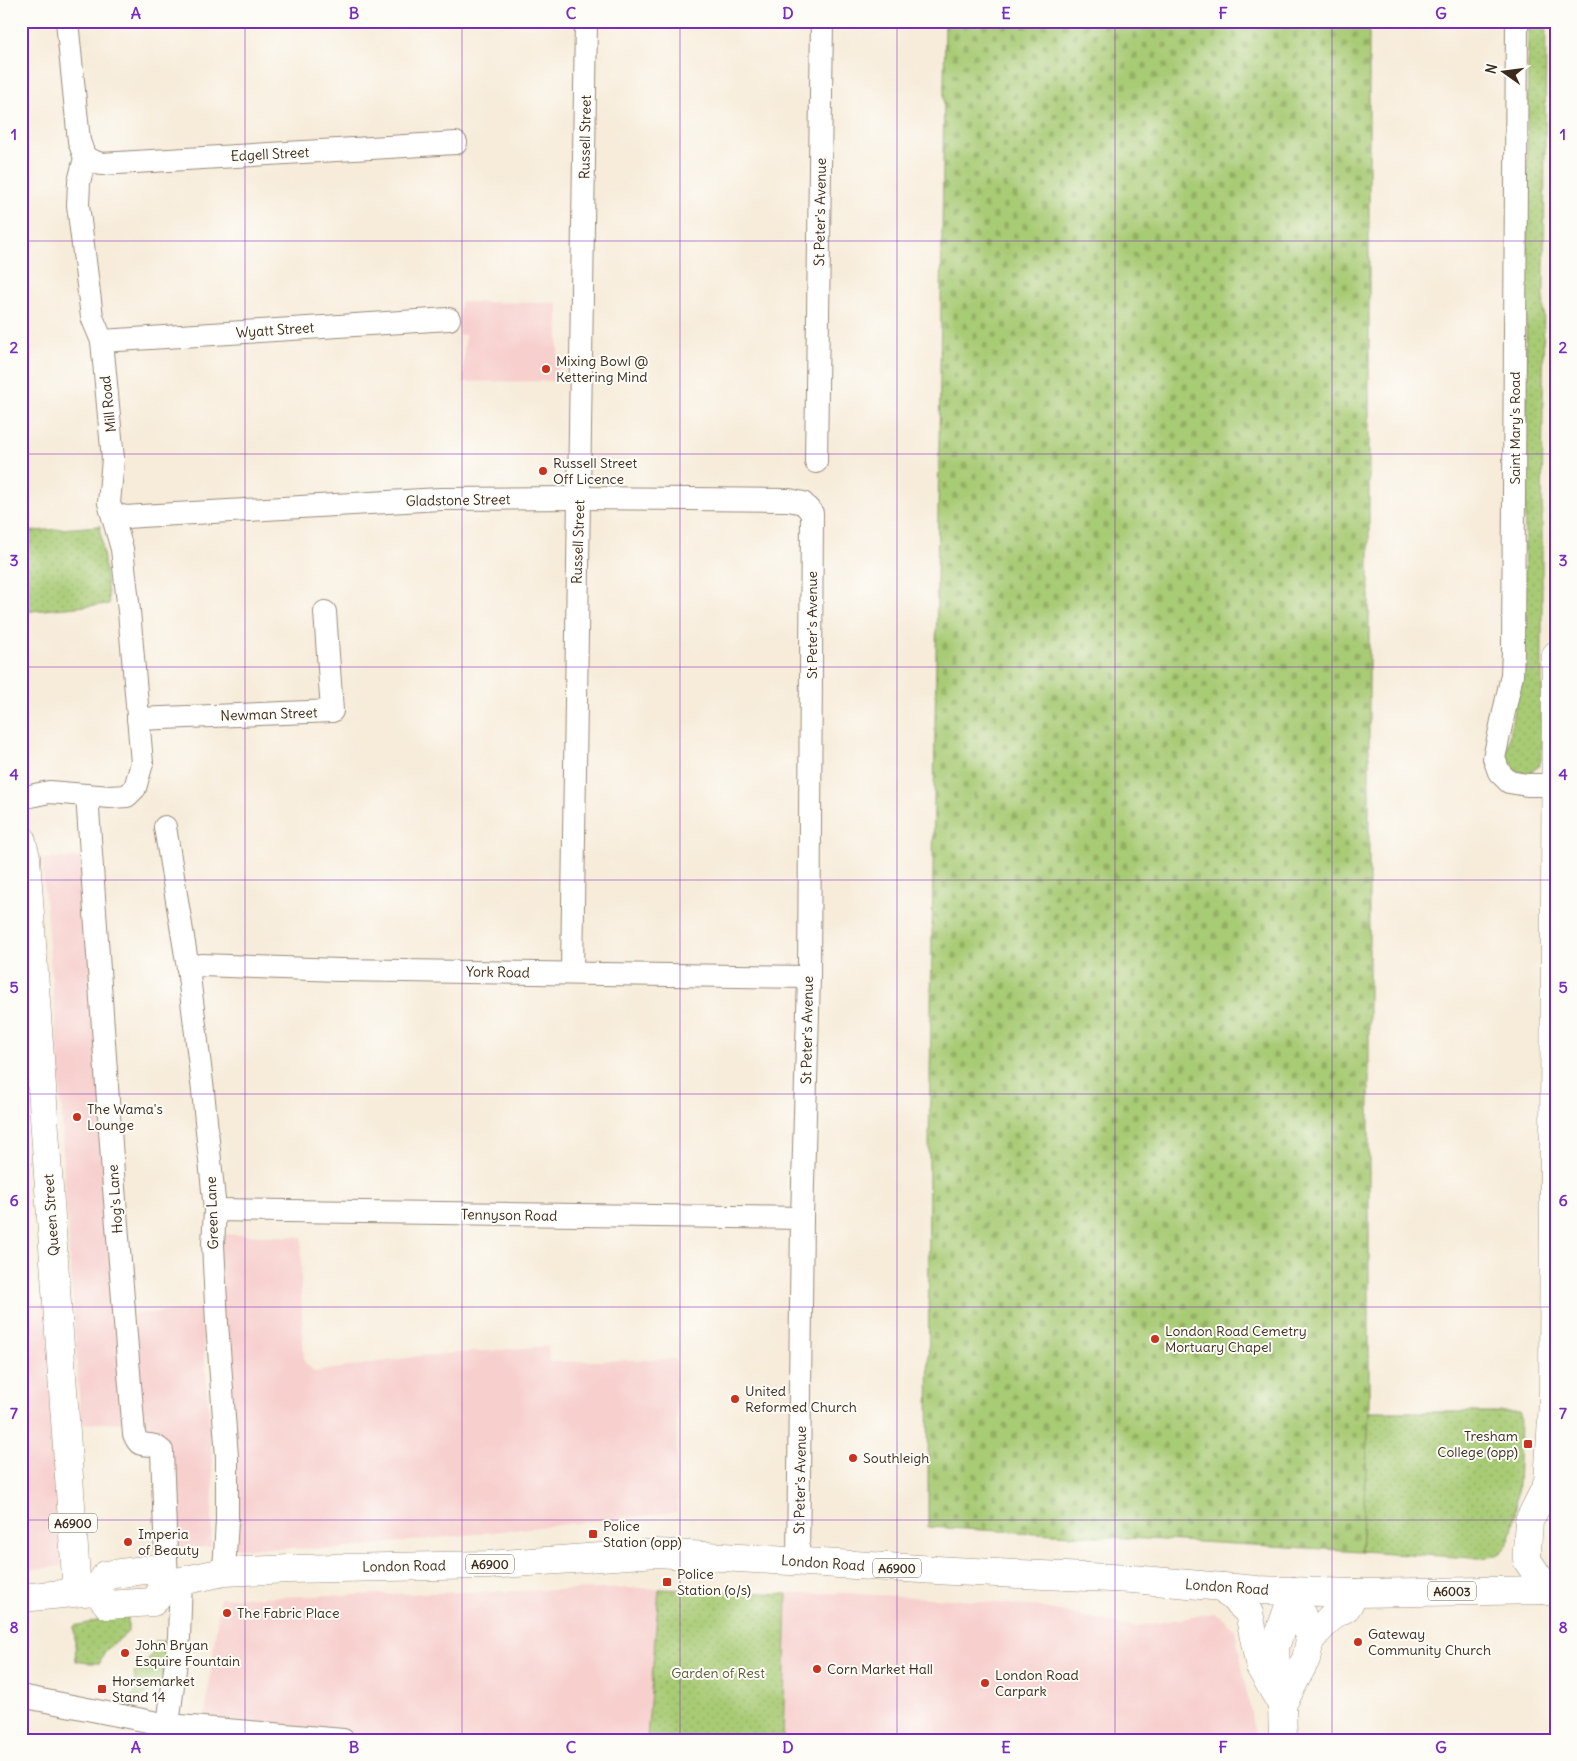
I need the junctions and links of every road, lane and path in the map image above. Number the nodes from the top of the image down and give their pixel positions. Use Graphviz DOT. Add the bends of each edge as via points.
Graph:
graph roads {
  1 [pos="67,21"];
  2 [pos="586,21"];
  3 [pos="822,21"];
  4 [pos="1517,21"];
  5 [pos="456,142"];
  6 [pos="85,158"];
  7 [pos="449,319"];
  8 [pos="102,341"];
  9 [pos="816,462"];
  10 [pos="580,498"];
  11 [pos="803,503"];
  12 [pos="113,514"];
  13 [pos="325,612"];
  14 [pos="1556,655"];
  15 [pos="138,719"];
  16 [pos="1555,785"];
  17 [pos="87,795"];
  18 [pos="21,798"];
  19 [pos="165,827"];
  20 [pos="21,838"];
  21 [pos="188,968"];
  22 [pos="572,973"];
  23 [pos="809,977"];
  24 [pos="1555,989"];
  25 [pos="215,1210"];
  26 [pos="802,1218"];
  27 [pos="1552,1488"];
  28 [pos="798,1562"];
  29 [pos="224,1572"];
  30 [pos="174,1582"];
  31 [pos="1553,1585"];
  32 [pos="1222,1587"];
  33 [pos="87,1591"];
  34 [pos="1294,1591"];
  35 [pos="1356,1593"];
  36 [pos="21,1598"];
  37 [pos="1310,1640"];
  38 [pos="21,1696"];
  39 [pos="1277,1697"];
  40 [pos="168,1725"];
  41 [pos="264,1737"];
  42 [pos="343,1740"];
  43 [pos="1282,1740"];
  1 -- 6 [label="street" via="78,141"];
  2 -- 10 [label="street, Russell Street"];
  3 -- 9 [label="street, St Peter's Avenue"];
  4 -- 16 [label="street, Saint Mary's Road" via="1513,651 1512,676 1494,758 1499,772 1509,782"];
  5 -- 6 [label="street, Edgell Street" via="101,164"];
  6 -- 8 [label="street, Mill Road" via="78,204 92,317"];
  7 -- 8 [label="street, Wyatt Street"];
  8 -- 12 [label="street, Mill Road" via="113,450 109,503"];
  10 -- 11 [label="street, Gladstone Street" via="789,500"];
  10 -- 12 [label="street, Gladstone Street" via="440,499 134,516"];
  10 -- 22 [label="street, Russell Street"];
  11 -- 23 [label="street, St Peter's Avenue" via="812,513"];
  12 -- 15 [label="street, Mill Road" via="122,549"];
  13 -- 15 [label="street, Newman Street" via="332,711"];
  14 -- 16 [label="main road"];
  15 -- 17 [label="street, Mill Road" via="142,763 134,788 127,796"];
  16 -- 24 [label="main road"];
  17 -- 18 [label="street" via="49,792"];
  17 -- 30 [label="street, Hog's Lane" via="134,1434 141,1445 154,1446 162,1451"];
  19 -- 21 [label="street, Green Lane"];
  20 -- 33 [label="main road, Queen Street / A6900" via="26,856"];
  21 -- 22 [label="street, York Road" via="202,965"];
  21 -- 25 [label="street, Green Lane"];
  22 -- 23 [label="street, York Road"];
  23 -- 26 [label="street, St Peter's Avenue"];
  24 -- 27 [label="main road"];
  25 -- 26 [label="street, Tennyson Road"];
  25 -- 29 [label="street, Green Lane" via="213,1244 227,1457"];
  26 -- 28 [label="street, St Peter's Avenue"];
  27 -- 31 [label="main road" via="1530,1521 1527,1560"];
  28 -- 29 [label="main road, London Road / A6900" via="657,1553 488,1565"];
  28 -- 32 [label="main road, London Road / A6900" via="1132,1579"];
  29 -- 30 [label="main road, London Road / A6900"];
  30 -- 33 [label="main road" via="153,1602 108,1605"];
  30 -- 40 [label="street" via="179,1637"];
  31 -- 35 [label="main road, London Road / A6003"];
  32 -- 34 [label="main road, London Road / A6900"];
  32 -- 39 [label="main road" via="1249,1613 1260,1667"];
  33 -- 36 [label="main road"];
  34 -- 35 [label="main road, London Road / A6003"];
  34 -- 37 [label="main road"];
  34 -- 39 [label="main road" via="1275,1647"];
  35 -- 37 [label="main road" via="1346,1608 1333,1615"];
  37 -- 39 [label="main road" via="1306,1659"];
  38 -- 40 [label="street"];
  39 -- 43 [label="main road"];
  40 -- 41 [label="street"];
  41 -- 42 [label="street"];
}
